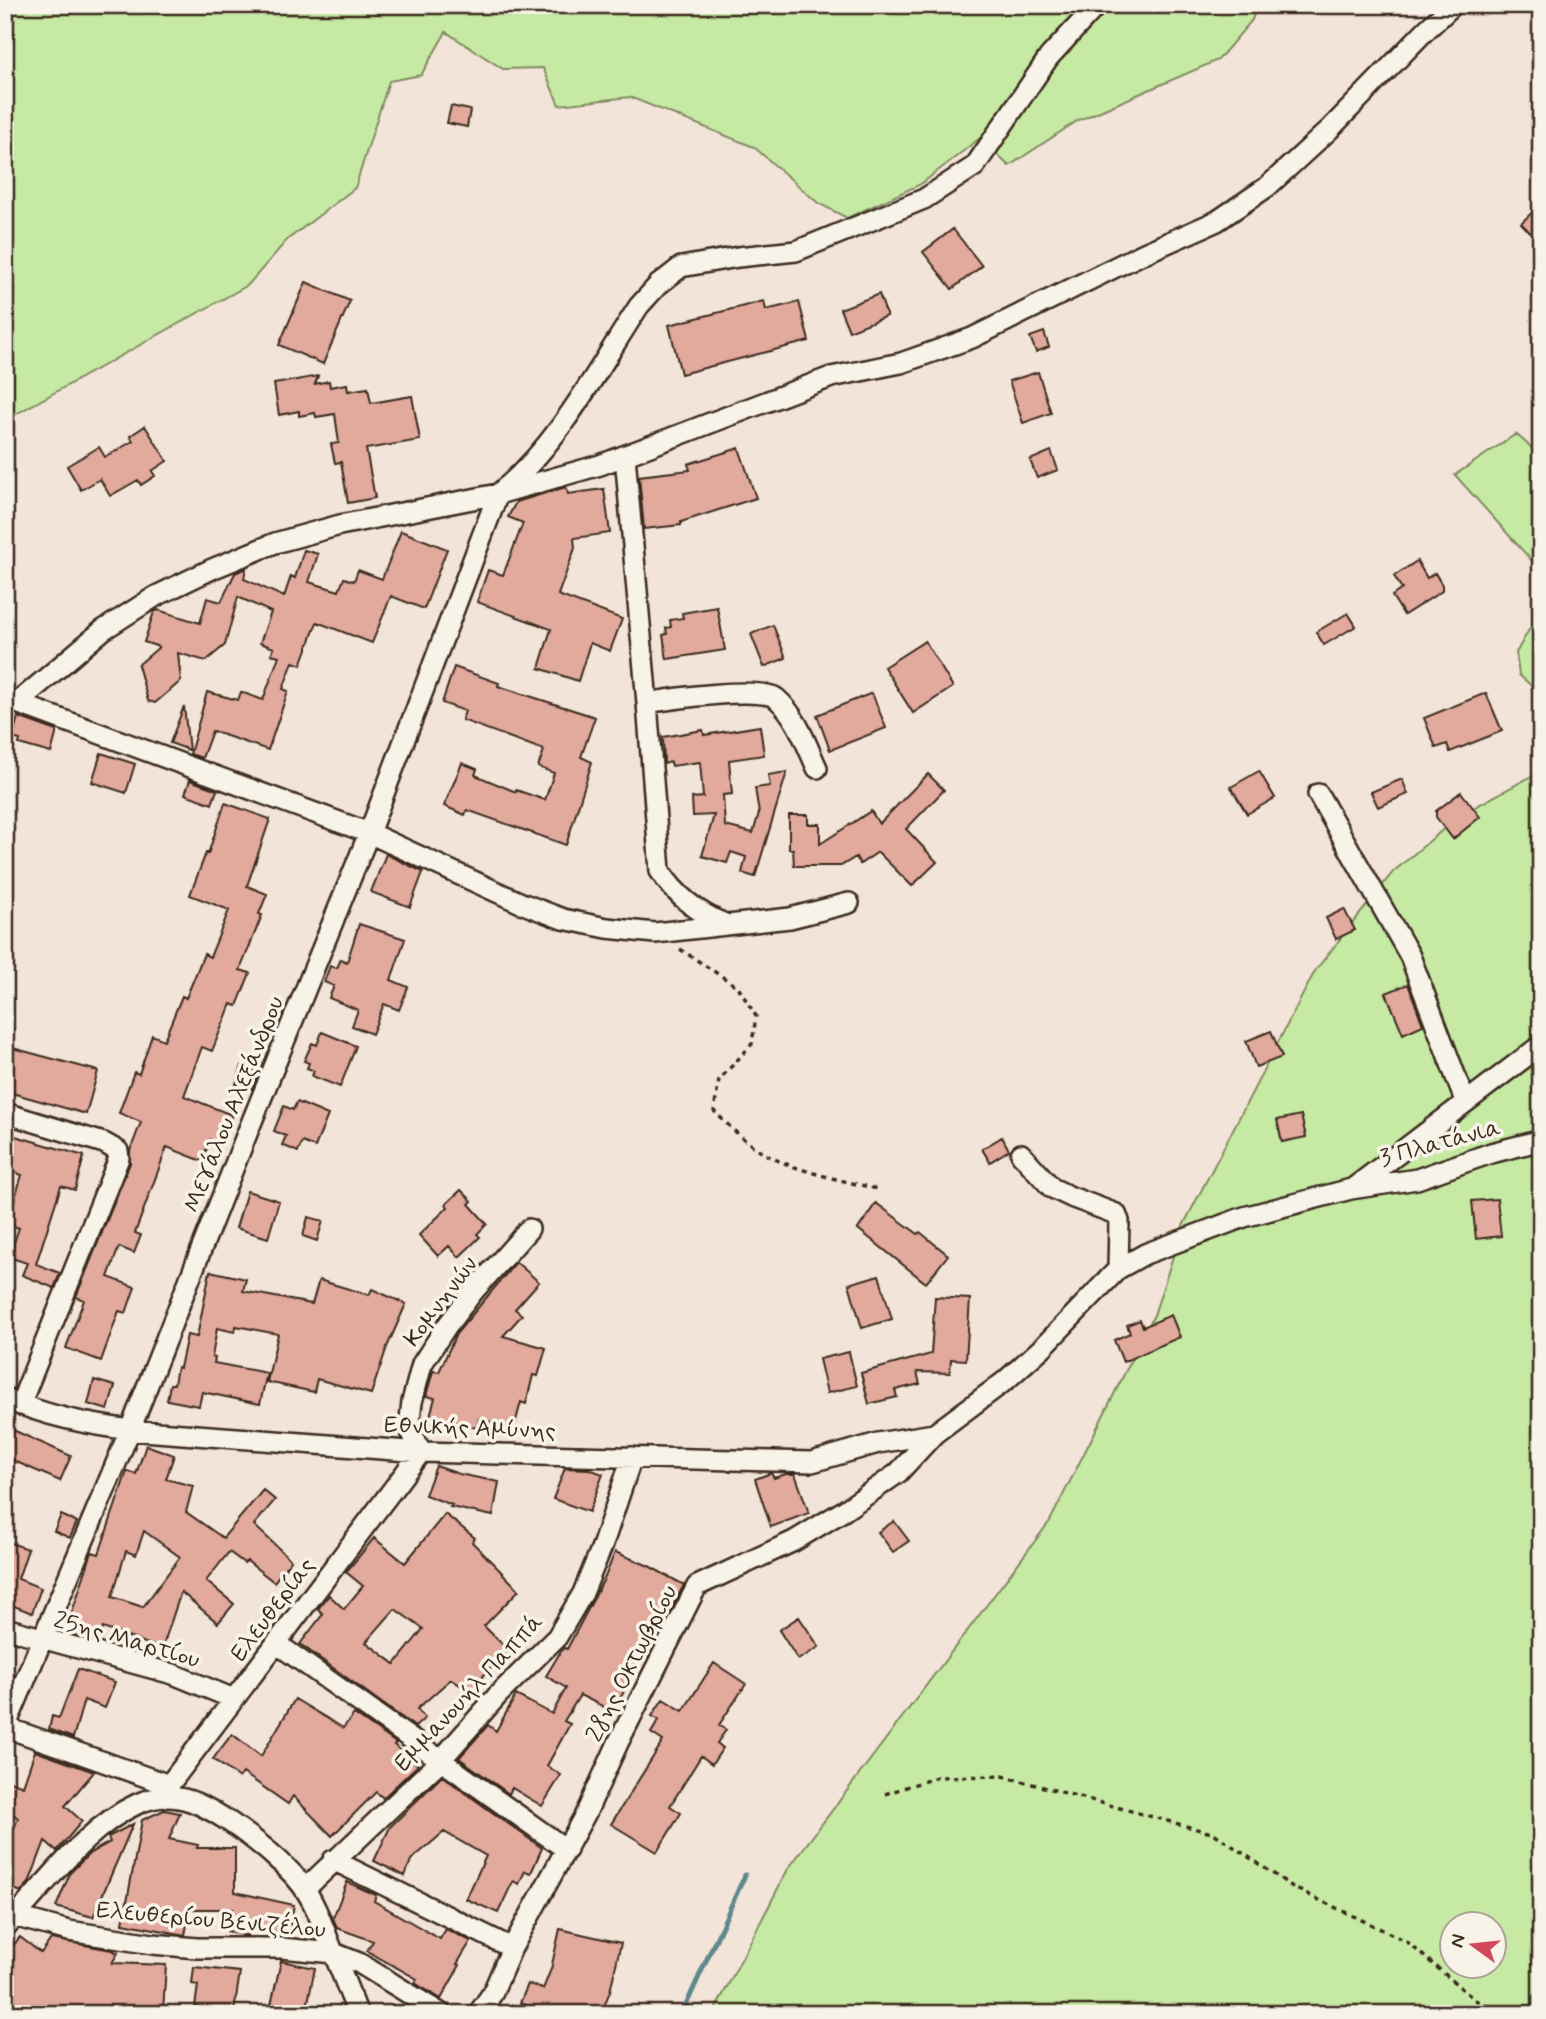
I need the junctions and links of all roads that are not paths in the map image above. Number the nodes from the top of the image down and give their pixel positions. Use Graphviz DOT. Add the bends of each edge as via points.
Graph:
graph roads {
  1 [pos="1097,5"];
  2 [pos="1453,5"];
  3 [pos="625,456"];
  4 [pos="498,494"];
  5 [pos="647,703"];
  6 [pos="11,708"];
  7 [pos="817,768"];
  8 [pos="1318,794"];
  9 [pos="369,833"];
  10 [pos="849,903"];
  11 [pos="729,925"];
  12 [pos="1541,1045"];
  13 [pos="1465,1101"];
  14 [pos="5,1113"];
  15 [pos="1540,1141"];
  16 [pos="1021,1154"];
  17 [pos="1352,1189"];
  18 [pos="529,1229"];
  19 [pos="1118,1269"];
  20 [pos="13,1401"];
  21 [pos="130,1430"];
  22 [pos="934,1434"];
  23 [pos="421,1452"];
  24 [pos="632,1457"];
  25 [pos="5,1628"];
  26 [pos="43,1640"];
  27 [pos="276,1643"];
  28 [pos="234,1699"];
  29 [pos="5,1727"];
  30 [pos="440,1762"];
  31 [pos="167,1791"];
  32 [pos="567,1850"];
  33 [pos="333,1860"];
  34 [pos="305,1889"];
  35 [pos="8,1920"];
  36 [pos="512,1948"];
  37 [pos="334,1952"];
  38 [pos="358,2014"];
  39 [pos="442,2014"];
  40 [pos="478,2014"];
  1 -- 4 [label="street" via="1049,57 975,166 934,192 796,251 681,267 657,285 540,455"];
  2 -- 3 [label="street" via="1267,187 1217,221 972,338 901,363 831,377"];
  3 -- 4 [label="street"];
  3 -- 5 [label="street"];
  4 -- 6 [label="street" via="340,525 275,543 212,569 156,596 103,630"];
  4 -- 9 [label="street, Μεγάλου Αλεξάνδρου"];
  5 -- 7 [label="street" via="741,692 774,697 796,721"];
  5 -- 11 [label="street" via="660,871 671,888 705,916"];
  6 -- 9 [label="street"];
  8 -- 13 [label="street" via="1410,956"];
  9 -- 11 [label="street" via="563,919 655,933"];
  9 -- 21 [label="street, Μεγάλου Αλεξάνδρου"];
  10 -- 11 [label="street" via="790,918"];
  12 -- 13 [label="street"];
  13 -- 17 [label="street"];
  14 -- 20 [label="street" via="104,1143 114,1147 119,1157"];
  15 -- 17 [label="street, 3 Πλατάνια" via="1417,1179"];
  16 -- 19 [label="street" via="1052,1188 1116,1214"];
  17 -- 19 [label="street, 3 Πλατάνια" via="1244,1217 1145,1254"];
  18 -- 23 [label="street, Κομνηνών" via="446,1326 422,1364 409,1427"];
  19 -- 22 [label="street, 28ης Οκτωβρίου" via="1043,1347"];
  20 -- 21 [label="street, Εθνικής Αμύνης"];
  21 -- 23 [label="street, Εθνικής Αμύνης"];
  21 -- 26 [label="street, Μεγάλου Αλεξάνδρου"];
  22 -- 24 [label="street, Εθνικής Αμύνης" via="878,1443 812,1462"];
  22 -- 32 [label="street, 28ης Οκτωβρίου" via="898,1473 845,1510 794,1541 697,1586"];
  23 -- 24 [label="street, Εθνικής Αμύνης"];
  23 -- 27 [label="street, Ελευθερίας"];
  24 -- 30 [label="street, Εμμανουήλ Παππά" via="583,1593 558,1637 498,1695"];
  25 -- 26 [label="street, 25ης Μαρτίου"];
  26 -- 28 [label="street, 25ης Μαρτίου" via="173,1674"];
  26 -- 29 [label="street, Μεγάλου Αλεξάνδρου"];
  27 -- 28 [label="street, Ελευθερίας"];
  27 -- 30 [label="street"];
  28 -- 31 [label="street, Ελευθερίας"];
  29 -- 31 [label="street"];
  30 -- 32 [label="street"];
  30 -- 33 [label="street, Εμμανουήλ Παππά"];
  31 -- 34 [label="street" via="230,1823 267,1850"];
  31 -- 35 [label="street" via="100,1827"];
  32 -- 36 [label="street, 28ης Οκτωβρίου"];
  33 -- 34 [label="street, Εμμανουήλ Παππά"];
  33 -- 36 [label="street"];
  34 -- 37 [label="street"];
  35 -- 37 [label="street, Ελευθερίου Βενιζέλου" via="153,1944"];
  36 -- 40 [label="street, 28ης Οκτωβρίου"];
  37 -- 38 [label="street"];
  37 -- 39 [label="street, Ελευθερίου Βενιζέλου"];
}
